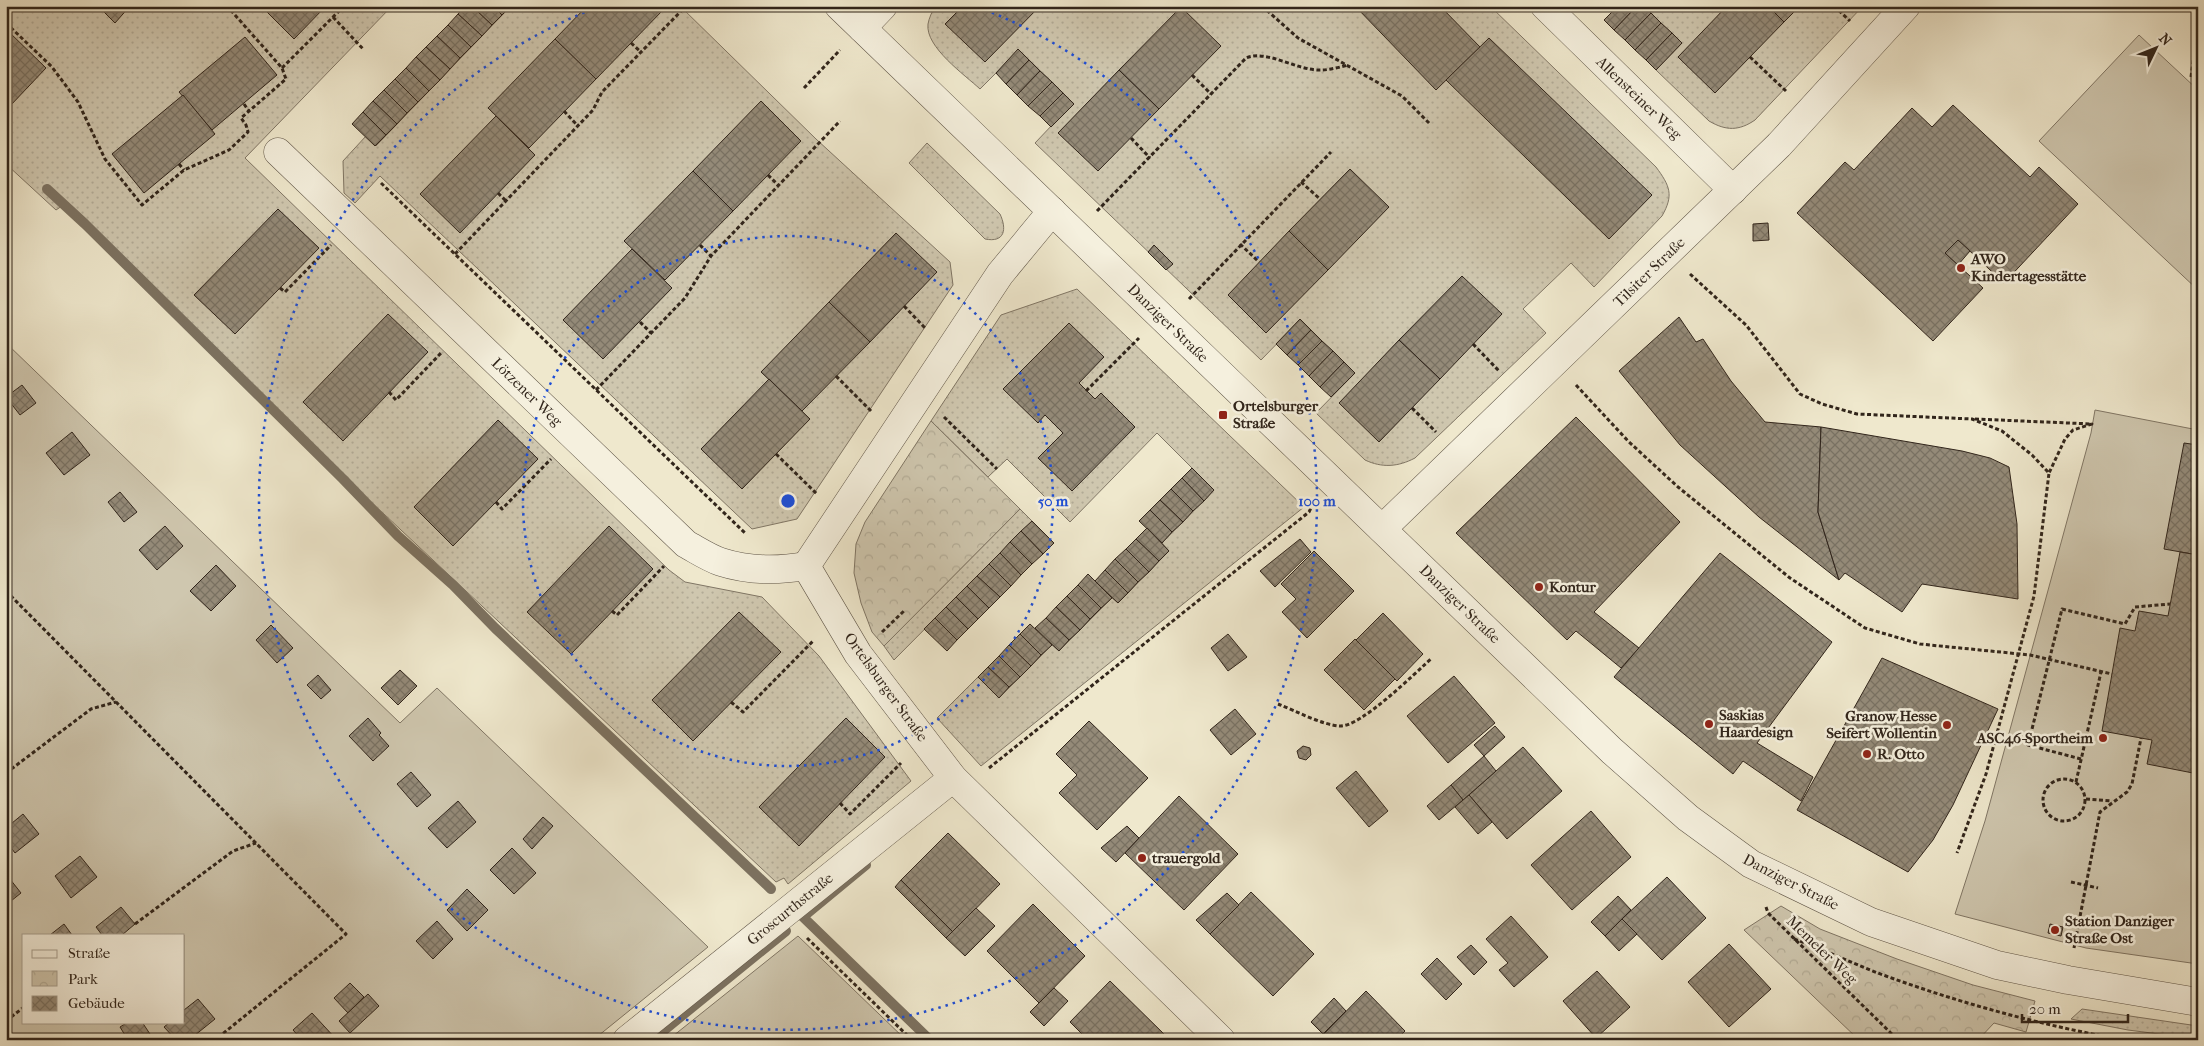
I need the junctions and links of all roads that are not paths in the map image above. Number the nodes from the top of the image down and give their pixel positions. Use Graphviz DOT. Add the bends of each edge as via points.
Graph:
graph roads {
  1 [pos="839,6"];
  2 [pos="883,6"];
  3 [pos="1545,6"];
  4 [pos="1906,6"];
  5 [pos="862,28"];
  6 [pos="278,152"];
  7 [pos="1733,190"];
  8 [pos="1052,211"];
  9 [pos="1382,529"];
  10 [pos="806,566"];
  11 [pos="953,778"];
  12 [pos="2198,1002"];
  13 [pos="627,1040"];
  14 [pos="1221,1040"];
  1 -- 5 [label="street, Danziger Straße"];
  2 -- 5 [label="street"];
  3 -- 7 [label="street, Allensteiner Weg"];
  4 -- 7 [label="street, Tilsiter Straße"];
  5 -- 8 [label="street, Danziger Straße"];
  6 -- 10 [label="street, Lötzener Weg" via="686,544 719,562 745,568 780,571"];
  7 -- 9 [label="street, Tilsiter Straße"];
  8 -- 9 [label="street, Danziger Straße"];
  8 -- 10 [label="street" via="1000,274"];
  9 -- 12 [label="street, Danziger Straße" via="1612,751 1688,818 1751,864 1871,922 1997,965"];
  10 -- 11 [label="street, Ortelsburger Straße" via="858,654"];
  11 -- 13 [label="street, Groscurthstraße"];
  11 -- 14 [label="street, Ortelsburger Straße"];
}
